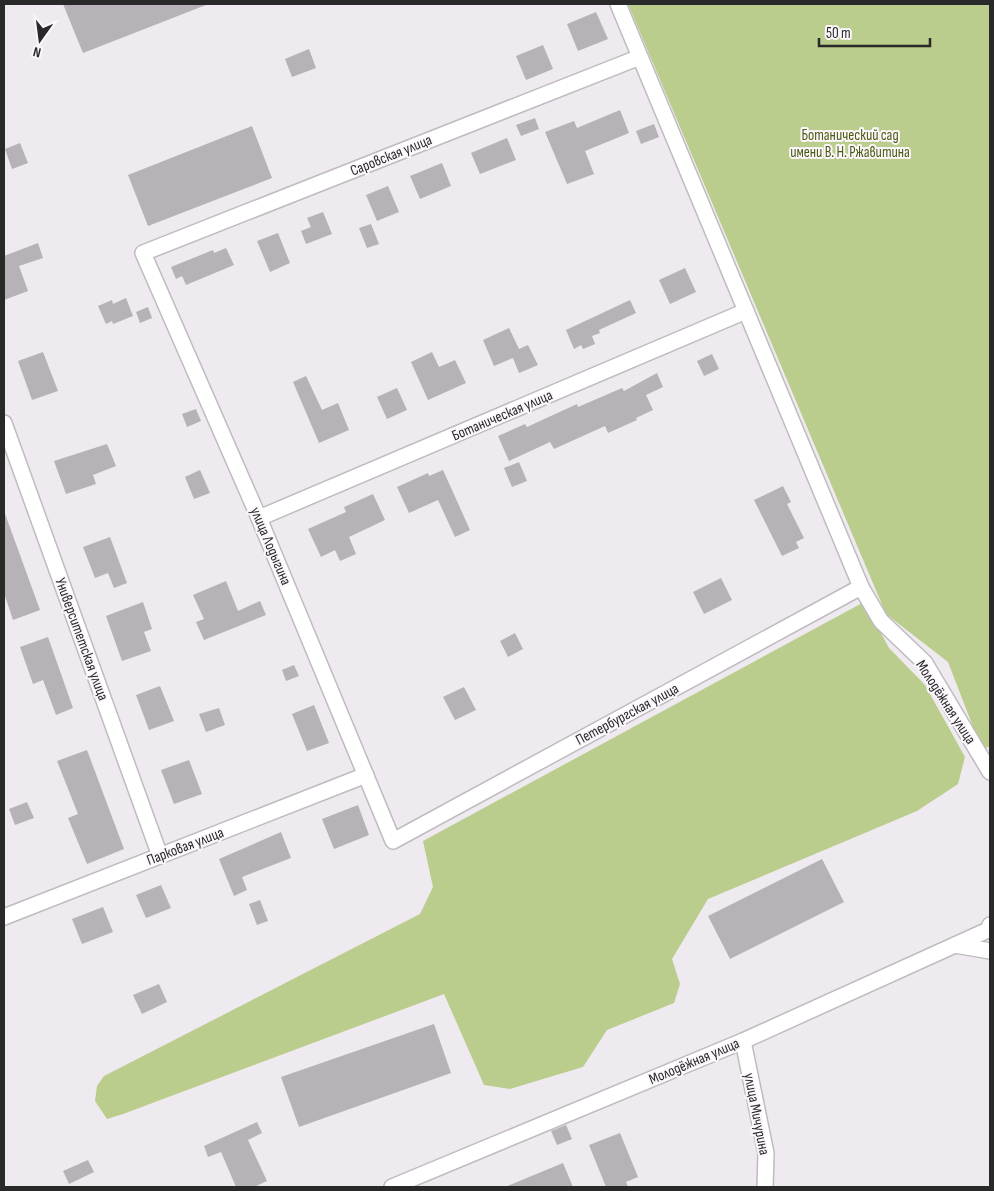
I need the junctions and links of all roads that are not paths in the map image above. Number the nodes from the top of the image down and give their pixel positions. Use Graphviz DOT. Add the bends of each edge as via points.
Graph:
graph roads {
  1 [pos="618,4"];
  2 [pos="640,57"];
  3 [pos="143,254"];
  4 [pos="746,311"];
  5 [pos="4,423"];
  6 [pos="259,518"];
  7 [pos="861,587"];
  8 [pos="990,772"];
  9 [pos="366,775"];
  10 [pos="393,841"];
  11 [pos="160,856"];
  12 [pos="4,917"];
  13 [pos="990,925"];
  14 [pos="955,945"];
  15 [pos="990,951"];
  16 [pos="743,1041"];
  17 [pos="392,1187"];
  18 [pos="765,1187"];
  1 -- 2 [label="street, Молодёжная улица"];
  2 -- 3 [label="street, Саровская улица"];
  2 -- 4 [label="street, Молодёжная улица"];
  3 -- 6 [label="street, улица Лодыгина"];
  4 -- 6 [label="street, Ботаническая улица"];
  4 -- 7 [label="street, Молодёжная улица"];
  5 -- 11 [label="street, Университетская улица"];
  6 -- 9 [label="street, улица Лодыгина"];
  7 -- 8 [label="street, Молодёжная улица" via="881,621 924,663"];
  7 -- 10 [label="street, Петербургская улица"];
  9 -- 10 [label="street, улица Лодыгина"];
  9 -- 11 [label="street, Парковая улица"];
  11 -- 12 [label="street, Парковая улица"];
  13 -- 14 [label="street, Молодёжная улица" via="988,930"];
  14 -- 15 [label="street"];
  14 -- 16 [label="street, Молодёжная улица"];
  16 -- 17 [label="street, Молодёжная улица"];
  16 -- 18 [label="street, улица Мичурина" via="766,1153"];
}
